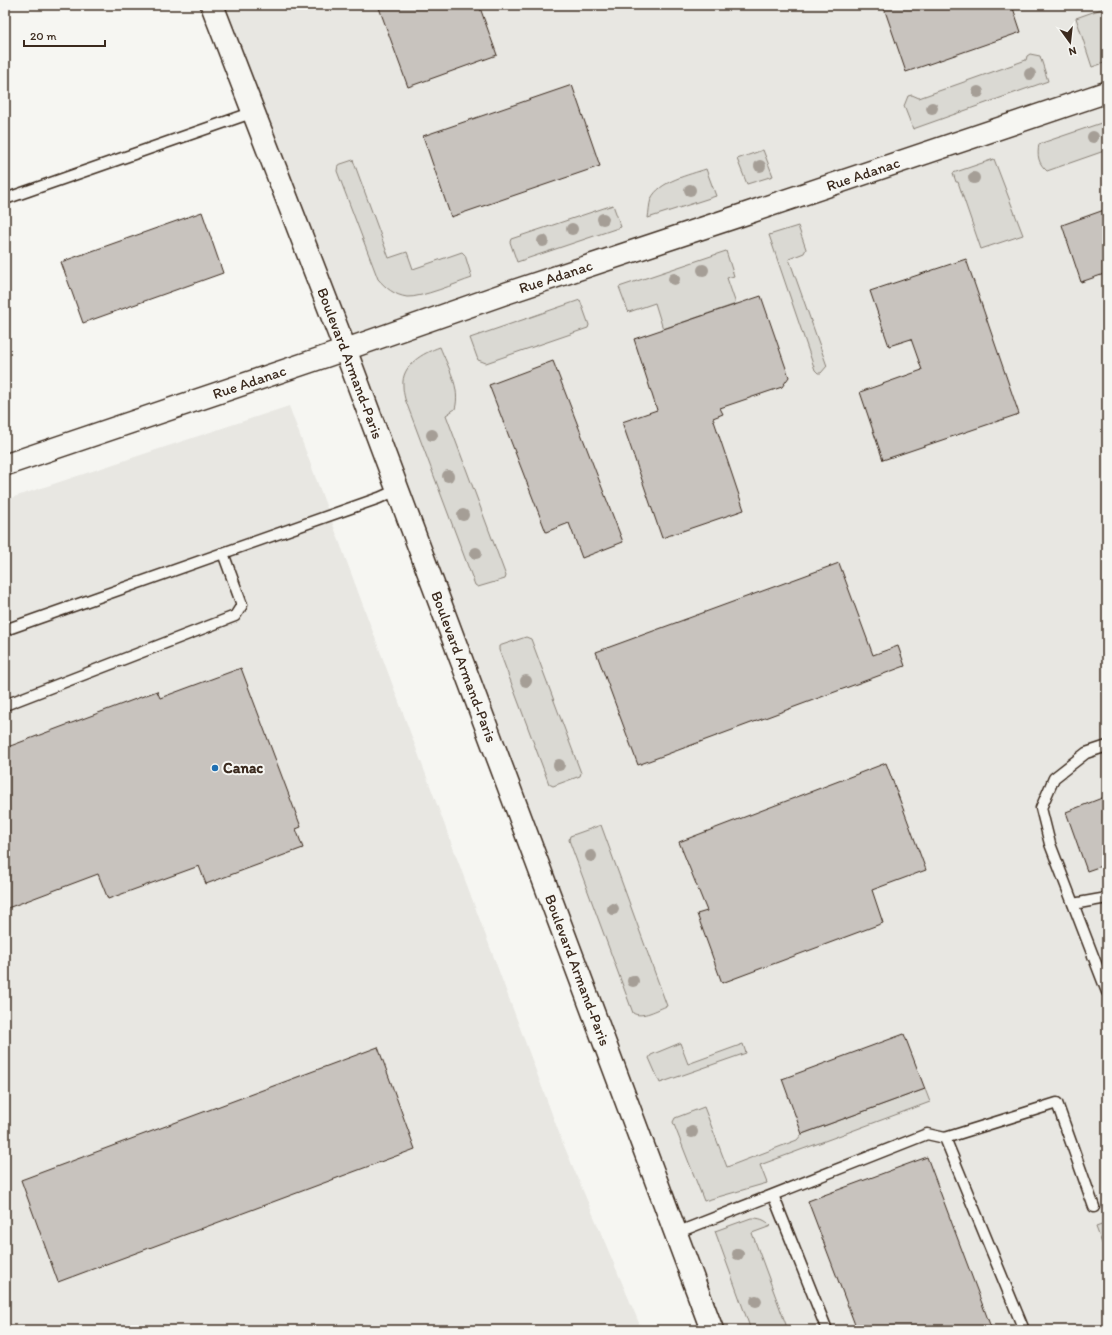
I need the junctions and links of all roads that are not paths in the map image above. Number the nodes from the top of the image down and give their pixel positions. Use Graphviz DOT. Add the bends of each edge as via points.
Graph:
graph roads {
  1 [pos="212,5"];
  2 [pos="1107,92"];
  3 [pos="254,112"];
  4 [pos="5,199"];
  5 [pos="345,350"];
  6 [pos="5,465"];
  7 [pos="397,490"];
  8 [pos="223,552"];
  9 [pos="5,630"];
  10 [pos="5,705"];
  11 [pos="1107,746"];
  12 [pos="1107,898"];
  13 [pos="1073,904"];
  14 [pos="1107,992"];
  15 [pos="945,1138"];
  16 [pos="773,1195"];
  17 [pos="1094,1207"];
  18 [pos="676,1233"];
  19 [pos="712,1330"];
  20 [pos="827,1330"];
  21 [pos="1024,1330"];
  1 -- 3 [label="street, Boulevard Armand-Paris"];
  2 -- 5 [label="street, Rue Adanac" via="507,292"];
  3 -- 4 [label="lane"];
  3 -- 5 [label="street, Boulevard Armand-Paris"];
  5 -- 6 [label="street, Rue Adanac"];
  5 -- 7 [label="street, Boulevard Armand-Paris"];
  7 -- 8 [label="lane"];
  7 -- 18 [label="street, Boulevard Armand-Paris"];
  8 -- 9 [label="lane"];
  8 -- 10 [label="lane" via="242,605 235,616"];
  11 -- 13 [label="lane" via="1086,753 1054,778 1041,808 1050,844"];
  12 -- 13 [label="lane"];
  13 -- 14 [label="lane"];
  15 -- 16 [label="lane" via="927,1134"];
  15 -- 17 [label="lane" via="1057,1103"];
  15 -- 21 [label="lane"];
  16 -- 18 [label="lane"];
  16 -- 20 [label="lane"];
  18 -- 19 [label="street, Boulevard Armand-Paris"];
}
